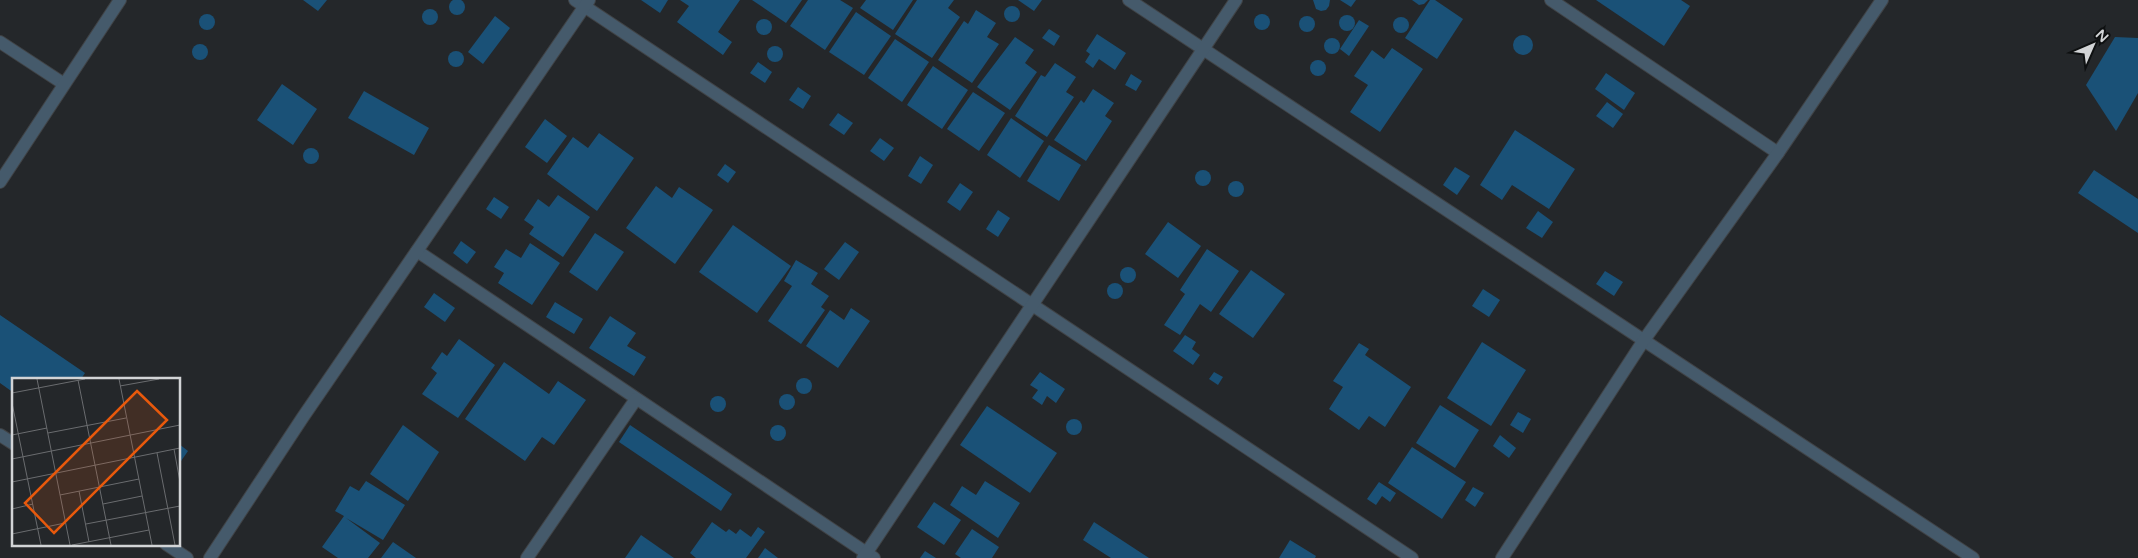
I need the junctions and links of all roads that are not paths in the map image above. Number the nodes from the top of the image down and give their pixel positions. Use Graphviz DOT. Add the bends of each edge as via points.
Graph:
graph roads {
  1 [pos="120,0"];
  2 [pos="1129,0"];
  3 [pos="1236,0"];
  4 [pos="1551,0"];
  5 [pos="1882,0"];
  6 [pos="583,2"];
  7 [pos="0,42"];
  8 [pos="1203,49"];
  9 [pos="64,84"];
  10 [pos="1778,153"];
  11 [pos="0,182"];
  12 [pos="417,251"];
  13 [pos="1032,305"];
  14 [pos="1644,340"];
  15 [pos="636,399"];
  16 [pos="0,435"];
  17 [pos="12,443"];
  18 [pos="169,546"];
  19 [pos="867,556"];
  20 [pos="187,558"];
  21 [pos="210,558"];
  22 [pos="527,558"];
  23 [pos="1412,558"];
  24 [pos="1502,558"];
  25 [pos="1973,558"];
  1 -- 9 [label="street"];
  2 -- 8 [label="street"];
  3 -- 8 [label="street"];
  4 -- 10 [label="street"];
  5 -- 10 [label="street"];
  6 -- 12 [label="street"];
  6 -- 13 [label="street"];
  7 -- 9 [label="street"];
  8 -- 13 [label="street"];
  8 -- 14 [label="street"];
  9 -- 11 [label="street"];
  10 -- 14 [label="street"];
  12 -- 15 [label="street"];
  12 -- 21 [label="street"];
  13 -- 19 [label="street"];
  13 -- 23 [label="street"];
  14 -- 24 [label="street"];
  14 -- 25 [label="street"];
  15 -- 19 [label="street"];
  15 -- 22 [label="street"];
  16 -- 17 [label="street"];
  18 -- 20 [label="street"];
}
